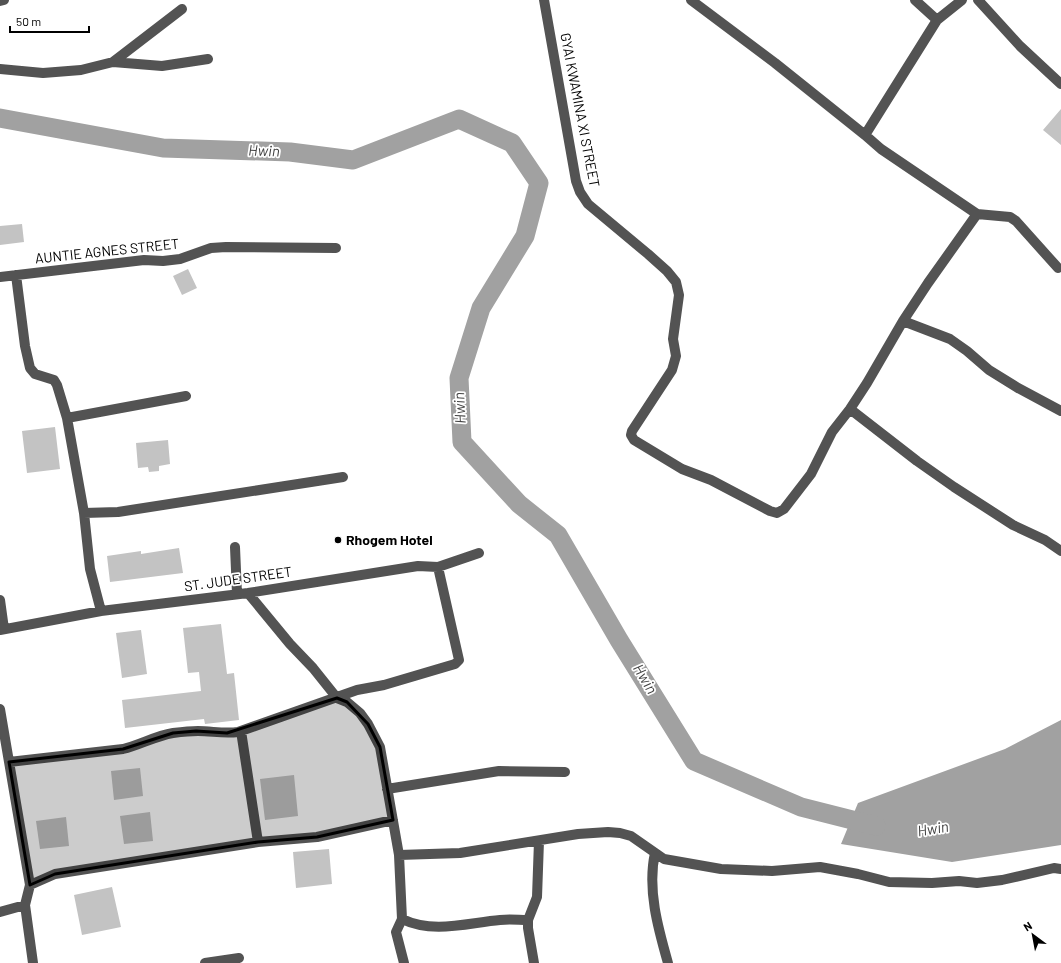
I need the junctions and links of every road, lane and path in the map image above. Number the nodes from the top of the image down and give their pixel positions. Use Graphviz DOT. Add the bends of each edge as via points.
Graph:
graph roads {
  1 [pos="4,0"];
  2 [pos="544,0"];
  3 [pos="691,0"];
  4 [pos="916,0"];
  5 [pos="962,0"];
  6 [pos="978,0"];
  7 [pos="0,1"];
  8 [pos="182,9"];
  9 [pos="937,20"];
  10 [pos="208,59"];
  11 [pos="113,62"];
  12 [pos="0,69"];
  13 [pos="1061,84"];
  14 [pos="865,135"];
  15 [pos="977,214"];
  16 [pos="336,248"];
  17 [pos="1058,268"];
  18 [pos="16,275"];
  19 [pos="0,277"];
  20 [pos="903,321"];
  21 [pos="186,396"];
  22 [pos="850,409"];
  23 [pos="1061,411"];
  24 [pos="67,418"];
  25 [pos="344,477"];
  26 [pos="84,513"];
  27 [pos="235,548"];
  28 [pos="1061,551"];
  29 [pos="479,553"];
  30 [pos="438,567"];
  31 [pos="248,592"];
  32 [pos="237,594"];
  33 [pos="0,600"];
  34 [pos="101,611"];
  35 [pos="2,630"];
  36 [pos="337,698"];
  37 [pos="0,709"];
  38 [pos="241,731"];
  39 [pos="9,762"];
  40 [pos="565,772"];
  41 [pos="386,789"];
  42 [pos="393,820"];
  43 [pos="539,841"];
  44 [pos="258,842"];
  45 [pos="655,853"];
  46 [pos="399,855"];
  47 [pos="1061,869"];
  48 [pos="30,885"];
  49 [pos="25,905"];
  50 [pos="0,912"];
  51 [pos="402,919"];
  52 [pos="528,920"];
  53 [pos="238,958"];
  54 [pos="33,963"];
  55 [pos="205,963"];
  56 [pos="404,963"];
  57 [pos="534,963"];
  58 [pos="668,963"];
  1 -- 7 [label="street"];
  2 -- 22 [label="street, GYAI KWAMINA XI STREET" via="580,192 588,204 667,271 676,282 679,295 673,339 676,356 672,370 632,431 634,440 682,470 711,480 777,513 811,474 832,432"];
  3 -- 14 [label="street"];
  4 -- 9 [label="street"];
  5 -- 9 [label="street"];
  6 -- 13 [label="street" via="1020,46"];
  8 -- 11 [label="street"];
  9 -- 14 [label="street"];
  10 -- 11 [label="street" via="162,66"];
  11 -- 12 [label="street" via="81,70 43,73"];
  14 -- 15 [label="street" via="881,149"];
  15 -- 17 [label="street" via="1010,217"];
  15 -- 20 [label="street"];
  16 -- 18 [label="street, AUNTIE AGNES STREET" via="211,248 180,259 144,260"];
  18 -- 19 [label="street, AUNTIE AGNES STREET"];
  18 -- 24 [label="street" via="30,368 35,374 54,380"];
  20 -- 22 [label="street"];
  20 -- 23 [label="street" via="950,339 989,370"];
  21 -- 24 [label="street"];
  22 -- 28 [label="street" via="954,487 1013,525 1046,540"];
  24 -- 26 [label="street"];
  25 -- 26 [label="street" via="118,512"];
  26 -- 34 [label="street" via="90,569"];
  27 -- 32 [label="street"];
  29 -- 30 [label="street, ST. JUDE STREET"];
  30 -- 31 [label="street, ST. JUDE STREET" via="418,566"];
  30 -- 36 [label="street" via="459,660 457,663 384,685 357,690"];
  31 -- 32 [label="street, ST. JUDE STREET"];
  31 -- 36 [label="street"];
  32 -- 34 [label="street, ST. JUDE STREET"];
  33 -- 35 [label="street"];
  34 -- 35 [label="street, ST. JUDE STREET"];
  36 -- 38 [label="street"];
  36 -- 41 [label="street" via="348,702 360,713 375,736 380,747"];
  37 -- 39 [label="street"];
  38 -- 39 [label="street" via="173,733 123,749"];
  38 -- 44 [label="street"];
  39 -- 48 [label="street"];
  40 -- 41 [label="street" via="499,771"];
  41 -- 42 [label="street"];
  42 -- 44 [label="street" via="317,837"];
  42 -- 46 [label="street"];
  43 -- 45 [label="street" via="578,834 620,833 631,836"];
  43 -- 46 [label="street" via="460,853"];
  43 -- 52 [label="street" via="537,897"];
  44 -- 48 [label="street" via="55,874"];
  45 -- 47 [label="street" via="664,859 721,869 772,871 820,867 889,882 977,883 1054,868"];
  45 -- 58 [label="street" via="652,868 657,926"];
  46 -- 51 [label="street"];
  48 -- 49 [label="street"];
  49 -- 50 [label="street"];
  49 -- 54 [label="street"];
  51 -- 52 [label="street" via="429,927"];
  51 -- 56 [label="street" via="396,932"];
  52 -- 57 [label="street"];
  53 -- 55 [label="street"];
}
